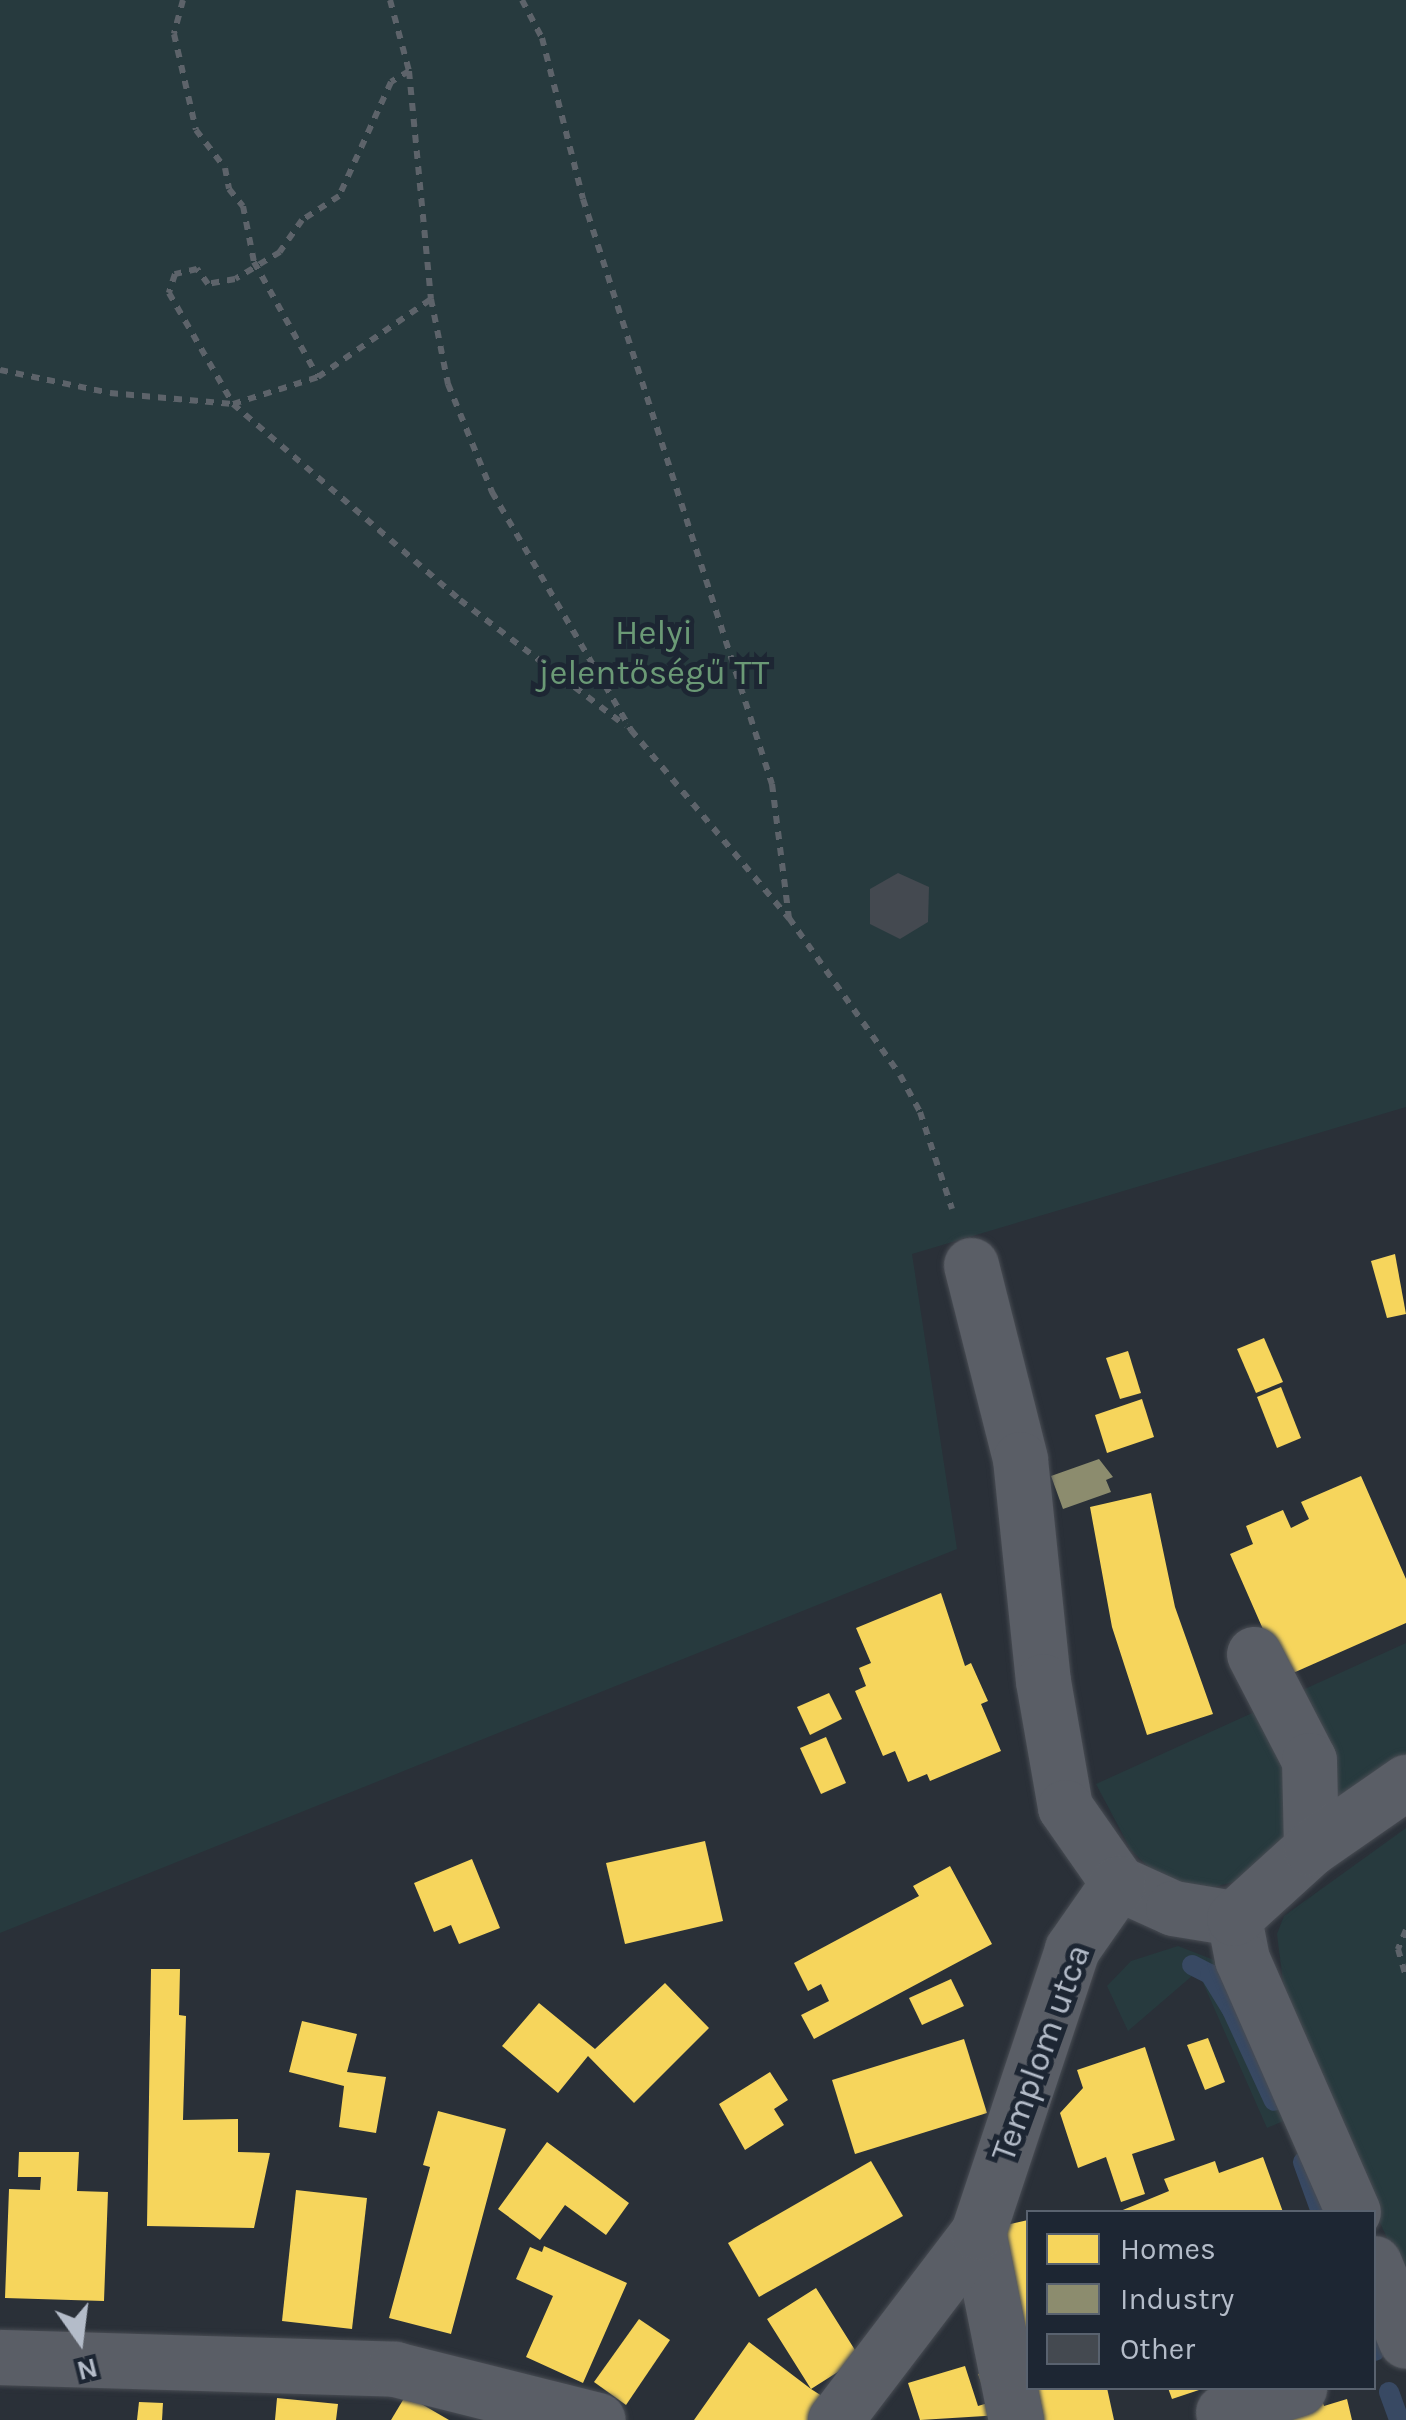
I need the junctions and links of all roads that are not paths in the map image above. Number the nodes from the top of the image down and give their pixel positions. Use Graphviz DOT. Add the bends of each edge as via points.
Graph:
graph roads {
  1 [pos="971,1265"];
  2 [pos="1254,1654"];
  3 [pos="1406,1782"];
  4 [pos="1311,1848"];
  5 [pos="1118,1883"];
  6 [pos="1234,1918"];
  7 [pos="1352,2210"];
  8 [pos="978,2232"];
  9 [pos="1376,2268"];
  10 [pos="1406,2341"];
  11 [pos="1406,2356"];
  12 [pos="0,2357"];
  13 [pos="1376,2364"];
  14 [pos="1292,2390"];
  15 [pos="1222,2412"];
  16 [pos="598,2420"];
  17 [pos="835,2420"];
  18 [pos="1016,2420"];
  1 -- 5 [label="street" via="1020,1459 1043,1681 1065,1806"];
  2 -- 4 [label="street" via="1309,1760"];
  3 -- 4 [label="street"];
  4 -- 6 [label="street"];
  5 -- 6 [label="street" via="1172,1908"];
  5 -- 8 [label="street, Templom utca" via="1072,1949"];
  6 -- 7 [label="street" via="1242,1959"];
  8 -- 17 [label="street, Templom utca"];
  8 -- 18 [label="street, Templom utca"];
  9 -- 10 [label="street"];
  11 -- 13 [label="street"];
  12 -- 16 [label="street" via="396,2370"];
  14 -- 15 [label="street"];
}
